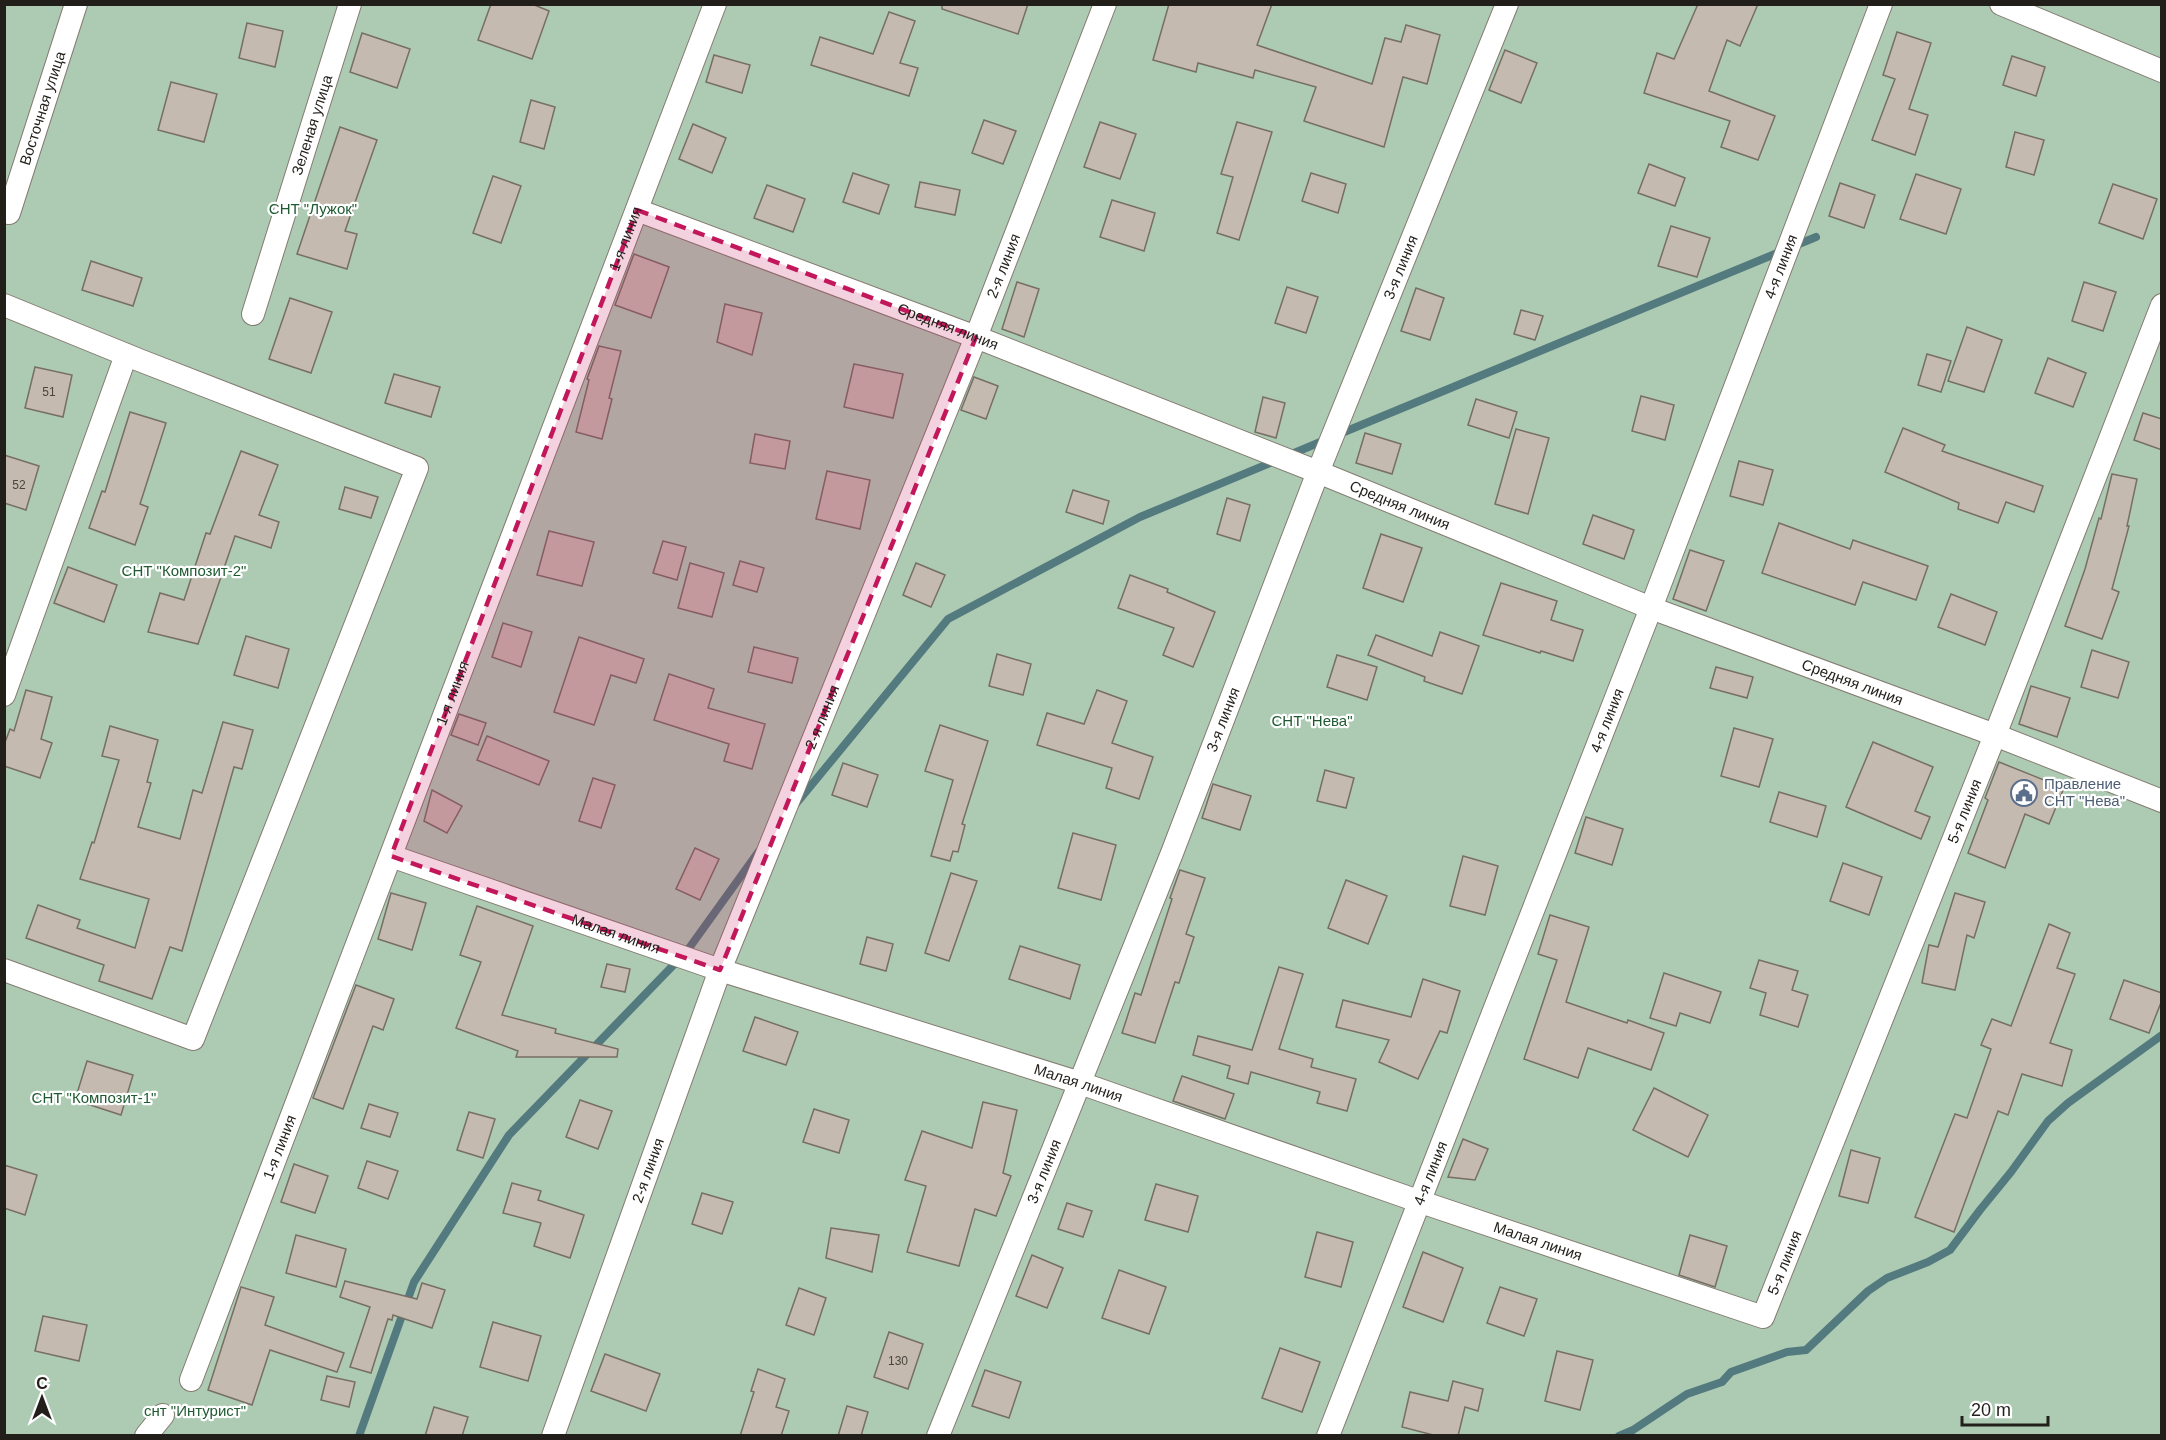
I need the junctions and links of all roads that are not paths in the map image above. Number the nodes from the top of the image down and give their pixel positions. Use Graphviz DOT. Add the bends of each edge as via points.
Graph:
graph roads {
  1 [pos="76,4"];
  2 [pos="350,4"];
  3 [pos="715,4"];
  4 [pos="1105,4"];
  5 [pos="1507,4"];
  6 [pos="1881,4"];
  7 [pos="2001,4"];
  8 [pos="2162,71"];
  9 [pos="637,210"];
  10 [pos="9,213"];
  11 [pos="4,305"];
  12 [pos="2162,305"];
  13 [pos="253,314"];
  14 [pos="976,337"];
  15 [pos="126,355"];
  16 [pos="1318,472"];
  17 [pos="1651,608"];
  18 [pos="4,695"];
  19 [pos="1995,735"];
  20 [pos="2162,801"];
  21 [pos="391,856"];
  22 [pos="710,967"];
  23 [pos="4,969"];
  24 [pos="1080,1083"];
  25 [pos="1418,1201"];
  26 [pos="1763,1317"];
  27 [pos="191,1380"];
  28 [pos="163,1414"];
  29 [pos="146,1436"];
  30 [pos="553,1436"];
  31 [pos="938,1436"];
  32 [pos="1328,1436"];
  1 -- 10 [label="street, Восточная улица"];
  2 -- 13 [label="street, Зеленая улица"];
  3 -- 9 [label="street, 1-я линия"];
  4 -- 14 [label="street, 2-я линия"];
  5 -- 16 [label="street, 3-я линия"];
  6 -- 17 [label="street, 4-я линия"];
  7 -- 8 [label="street"];
  9 -- 14 [label="street, Средняя линия"];
  9 -- 21 [label="street, 1-я линия"];
  11 -- 15 [label="street"];
  12 -- 19 [label="street, 5-я линия"];
  14 -- 16 [label="street, Средняя линия"];
  14 -- 22 [label="street, 2-я линия"];
  15 -- 18 [label="street"];
  15 -- 23 [label="street" via="417,468 193,1039"];
  16 -- 17 [label="street, Средняя линия"];
  16 -- 24 [label="street, 3-я линия"];
  17 -- 19 [label="street, Средняя линия"];
  17 -- 25 [label="street, 4-я линия"];
  19 -- 20 [label="street, Средняя линия"];
  19 -- 26 [label="street, 5-я линия"];
  21 -- 22 [label="street, Малая линия"];
  21 -- 27 [label="street, 1-я линия"];
  22 -- 24 [label="street, Малая линия"];
  22 -- 30 [label="street, 2-я линия"];
  24 -- 25 [label="street, Малая линия"];
  24 -- 31 [label="street, 3-я линия"];
  25 -- 26 [label="street, Малая линия"];
  25 -- 32 [label="street, 4-я линия"];
  28 -- 29 [label="street"];
}
